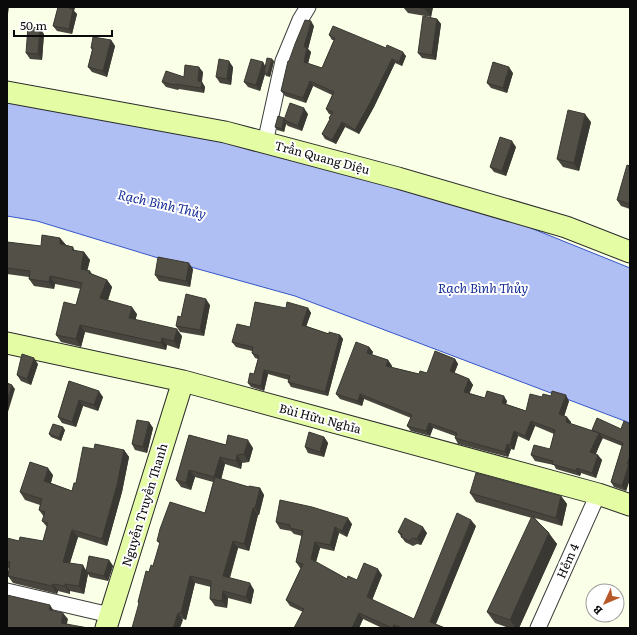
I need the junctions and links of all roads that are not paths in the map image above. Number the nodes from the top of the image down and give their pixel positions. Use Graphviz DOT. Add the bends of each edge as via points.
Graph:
graph roads {
  1 [pos="308,7"];
  2 [pos="7,92"];
  3 [pos="266,143"];
  4 [pos="630,252"];
  5 [pos="7,343"];
  6 [pos="183,382"];
  7 [pos="598,494"];
  8 [pos="630,505"];
  9 [pos="7,590"];
  10 [pos="108,622"];
  11 [pos="538,628"];
  1 -- 3 [label="street" via="283,61"];
  2 -- 3 [label="street, Trần Quang Diệu" via="225,132"];
  3 -- 4 [label="street, Trần Quang Diệu" via="566,227"];
  5 -- 6 [label="street, Bùi Hữu Nghĩa"];
  6 -- 7 [label="street, Bùi Hữu Nghĩa"];
  6 -- 10 [label="street, Nguyễn Truyền Thanh"];
  7 -- 8 [label="street, Bùi Hữu Nghĩa"];
  7 -- 11 [label="street, Hẻm 4"];
  9 -- 10 [label="street"];
}
